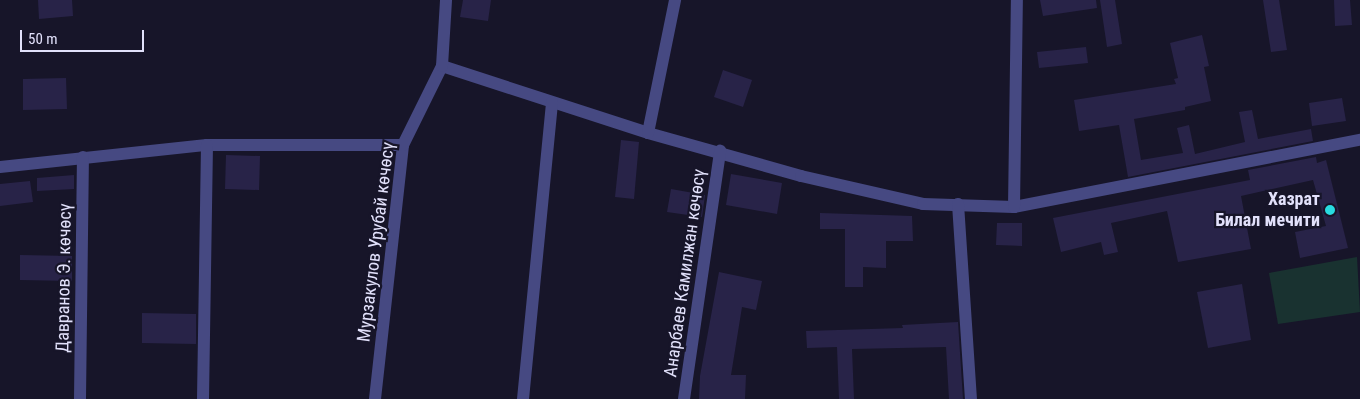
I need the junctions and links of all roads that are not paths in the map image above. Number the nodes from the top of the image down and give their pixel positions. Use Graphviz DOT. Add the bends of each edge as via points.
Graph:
graph roads {
  1 [pos="446,0"];
  2 [pos="675,0"];
  3 [pos="1017,0"];
  4 [pos="442,66"];
  5 [pos="552,102"];
  6 [pos="648,133"];
  7 [pos="1360,140"];
  8 [pos="207,145"];
  9 [pos="403,145"];
  10 [pos="720,151"];
  11 [pos="83,157"];
  12 [pos="0,167"];
  13 [pos="958,204"];
  14 [pos="1014,207"];
  15 [pos="80,399"];
  16 [pos="204,399"];
  17 [pos="375,399"];
  18 [pos="523,399"];
  19 [pos="684,399"];
  20 [pos="971,399"];
  1 -- 4 [label="street"];
  2 -- 6 [label="street"];
  3 -- 14 [label="street"];
  4 -- 5 [label="street"];
  4 -- 9 [label="street, Мурзакулов Урубай көчөсү"];
  5 -- 6 [label="street"];
  5 -- 18 [label="street"];
  6 -- 10 [label="street"];
  7 -- 14 [label="street"];
  8 -- 9 [label="street"];
  8 -- 11 [label="street"];
  8 -- 16 [label="street"];
  9 -- 17 [label="street, Мурзакулов Урубай көчөсү"];
  10 -- 13 [label="street" via="801,176 923,204"];
  10 -- 19 [label="street, Анарбаев Камилжан көчөсү"];
  11 -- 12 [label="street"];
  11 -- 15 [label="street, Давранов Э. көчөсү"];
  13 -- 14 [label="street"];
  13 -- 20 [label="street"];
}
